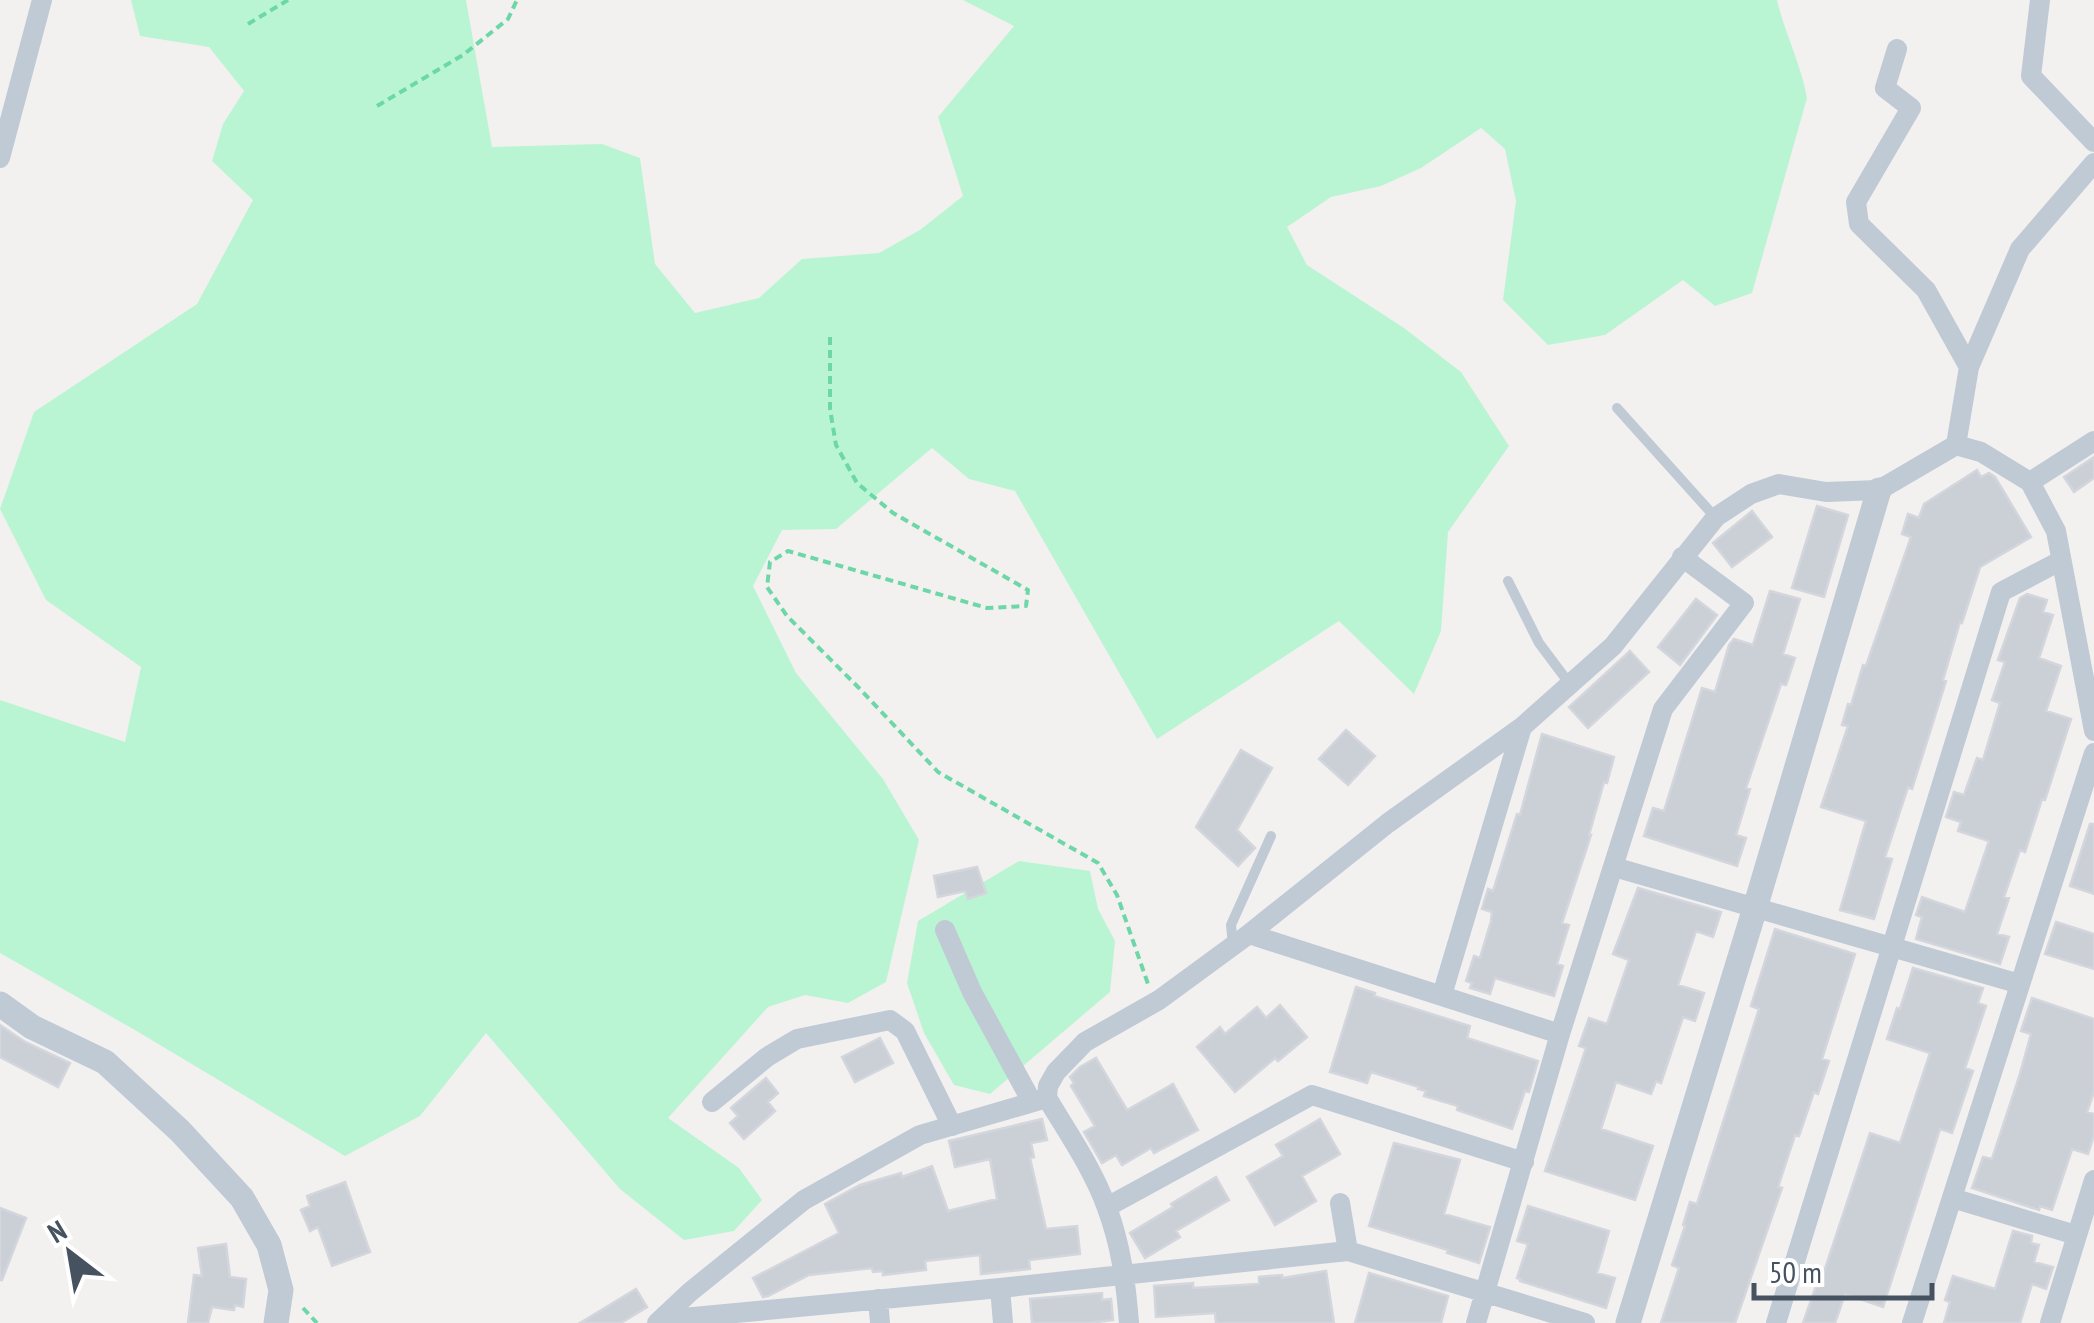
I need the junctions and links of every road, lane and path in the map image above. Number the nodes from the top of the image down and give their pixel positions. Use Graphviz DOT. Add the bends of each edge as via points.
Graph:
graph roads {
  1 [pos="42,0"];
  2 [pos="288,0"];
  3 [pos="517,0"];
  4 [pos="2040,0"];
  5 [pos="248,24"];
  6 [pos="1897,49"];
  7 [pos="377,106"];
  8 [pos="2094,142"];
  9 [pos="0,158"];
  10 [pos="2094,163"];
  11 [pos="830,338"];
  12 [pos="1969,367"];
  13 [pos="1617,408"];
  14 [pos="2094,441"];
  15 [pos="1956,445"];
  16 [pos="2030,482"];
  17 [pos="1880,490"];
  18 [pos="1716,517"];
  19 [pos="1682,557"];
  20 [pos="2060,561"];
  21 [pos="1508,581"];
  22 [pos="1570,684"];
  23 [pos="1522,727"];
  24 [pos="2094,731"];
  25 [pos="2094,753"];
  26 [pos="1272,836"];
  27 [pos="1614,867"];
  28 [pos="1756,908"];
  29 [pos="945,930"];
  30 [pos="1241,939"];
  31 [pos="1890,947"];
  32 [pos="1146,981"];
  33 [pos="2020,984"];
  34 [pos="1442,995"];
  35 [pos="0,1004"];
  36 [pos="1560,1034"];
  37 [pos="1040,1100"];
  38 [pos="712,1102"];
  39 [pos="952,1126"];
  40 [pos="1524,1162"];
  41 [pos="2094,1180"];
  42 [pos="1952,1198"];
  43 [pos="1340,1203"];
  44 [pos="1107,1206"];
  45 [pos="2076,1235"];
  46 [pos="1348,1251"];
  47 [pos="1125,1274"];
  48 [pos="1000,1288"];
  49 [pos="1486,1291"];
  50 [pos="878,1298"];
  51 [pos="660,1322"];
  52 [pos="276,1323"];
  53 [pos="880,1323"];
  54 [pos="1003,1323"];
  55 [pos="1129,1323"];
  56 [pos="1476,1323"];
  57 [pos="1585,1323"];
  58 [pos="1628,1323"];
  59 [pos="1776,1323"];
  60 [pos="1912,1323"];
  61 [pos="2050,1323"];
  1 -- 9 [label="street"];
  2 -- 5 [label="path"];
  3 -- 7 [label="path" via="508,19 463,55"];
  4 -- 8 [label="street" via="2031,76"];
  6 -- 12 [label="street" via="1885,88 1911,108 1856,202 1859,224 1926,290"];
  10 -- 12 [label="street" via="2020,249"];
  11 -- 32 [label="path" via="836,445 857,483 893,513 1028,590 1026,606 987,608 788,551 770,562 768,587 787,616 938,772 1098,864 1118,896"];
  12 -- 15 [label="street"];
  13 -- 18 [label="lane"];
  14 -- 16 [label="street"];
  15 -- 16 [label="street"];
  15 -- 17 [label="street"];
  16 -- 20 [label="street" via="2056,531"];
  17 -- 18 [label="street" via="1826,492 1779,484"];
  17 -- 28 [label="street"];
  18 -- 19 [label="street"];
  19 -- 22 [label="street" via="1613,646"];
  19 -- 27 [label="street" via="1744,603 1663,708"];
  20 -- 24 [label="street"];
  20 -- 31 [label="street" via="2001,592"];
  21 -- 22 [label="lane" via="1539,643"];
  22 -- 23 [label="street"];
  23 -- 30 [label="street"];
  23 -- 34 [label="street"];
  25 -- 33 [label="street"];
  26 -- 30 [label="lane" via="1231,925"];
  27 -- 28 [label="street"];
  27 -- 36 [label="street"];
  28 -- 31 [label="street"];
  28 -- 58 [label="street"];
  29 -- 37 [label="street" via="972,992"];
  30 -- 34 [label="street"];
  30 -- 37 [label="street" via="1159,1000 1084,1042"];
  31 -- 33 [label="street"];
  31 -- 59 [label="street"];
  33 -- 42 [label="street"];
  34 -- 36 [label="street"];
  35 -- 52 [label="street" via="32,1028 104,1062 230,1184 269,1244 281,1290"];
  36 -- 40 [label="street"];
  37 -- 39 [label="street"];
  37 -- 44 [label="street" via="1082,1156"];
  38 -- 39 [label="street" via="797,1039 890,1020 905,1031"];
  39 -- 51 [label="street" via="920,1136 804,1200"];
  40 -- 44 [label="street" via="1312,1095"];
  40 -- 49 [label="street"];
  41 -- 45 [label="street"];
  42 -- 45 [label="street"];
  42 -- 60 [label="street"];
  43 -- 46 [label="street"];
  44 -- 47 [label="street"];
  45 -- 61 [label="street"];
  46 -- 47 [label="street"];
  46 -- 49 [label="street"];
  47 -- 48 [label="street"];
  47 -- 55 [label="street"];
  48 -- 50 [label="street"];
  48 -- 54 [label="street"];
  49 -- 56 [label="street"];
  49 -- 57 [label="street"];
  50 -- 51 [label="street"];
  50 -- 53 [label="street"];
}
